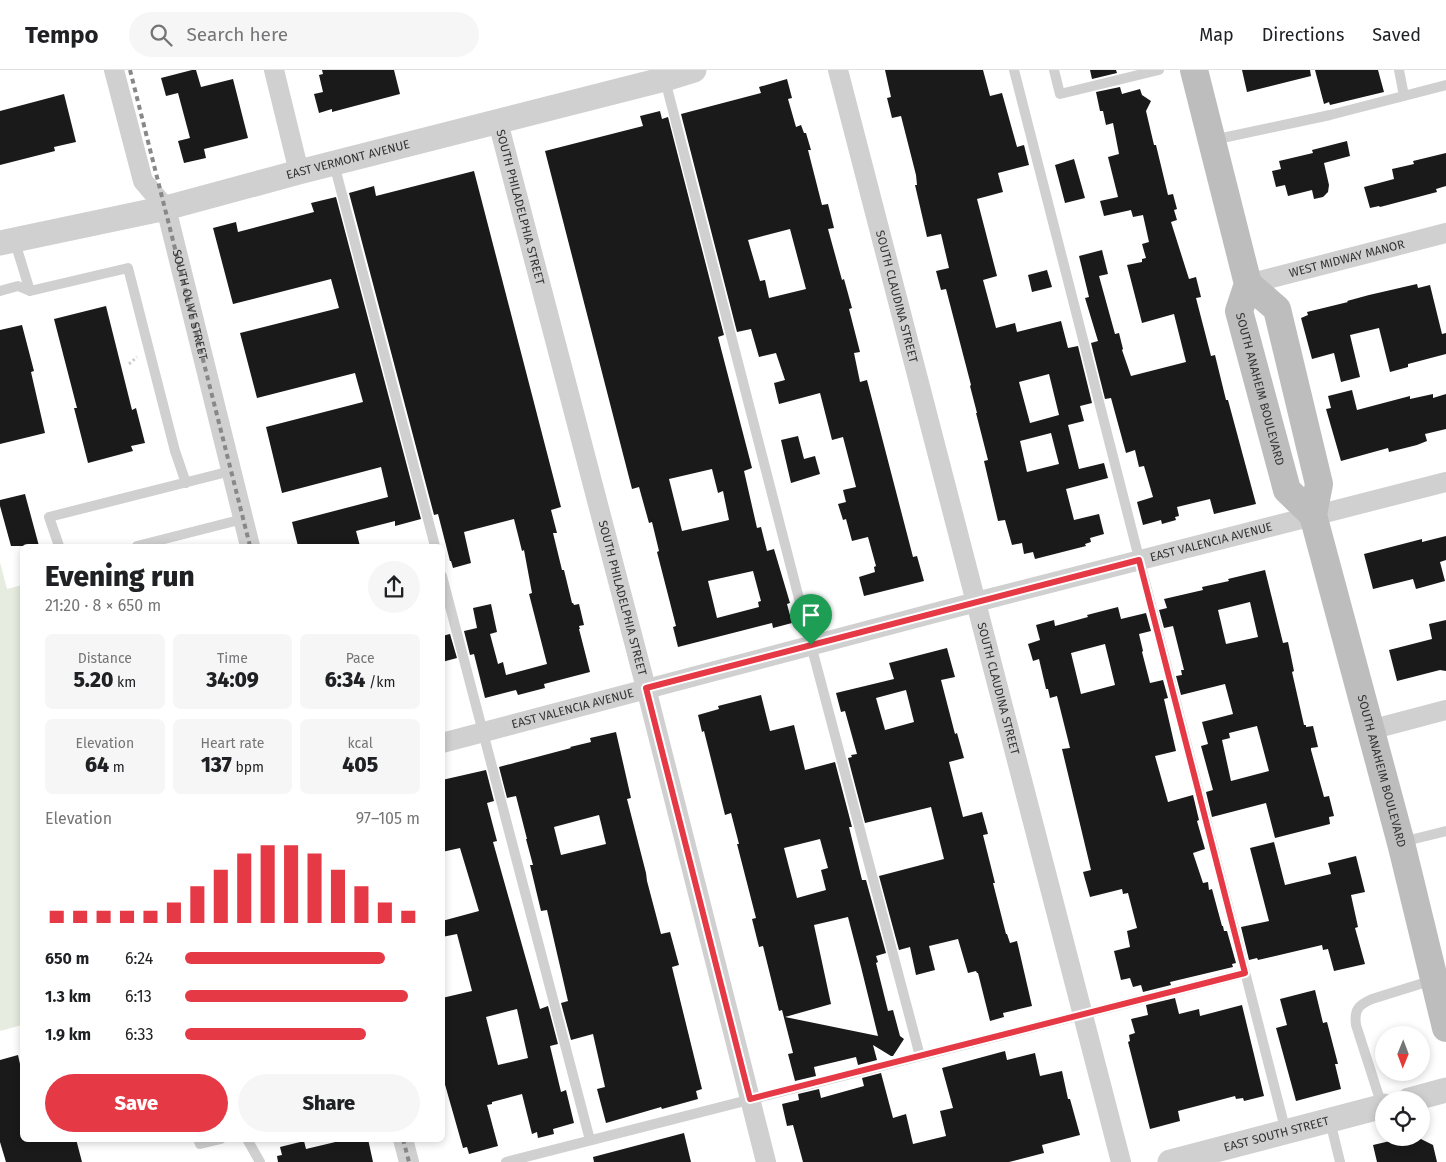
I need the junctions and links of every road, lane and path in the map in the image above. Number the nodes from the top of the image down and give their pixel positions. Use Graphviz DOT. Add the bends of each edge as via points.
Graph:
graph roads {
  1 [pos="114,70"];
  2 [pos="274,70"];
  3 [pos="694,70"];
  4 [pos="838,70"];
  5 [pos="1014,70"];
  6 [pos="1054,70"];
  7 [pos="1159,70"];
  8 [pos="1194,70"];
  9 [pos="1399,70"];
  10 [pos="665,79"];
  11 [pos="1446,85"];
  12 [pos="1404,96"];
  13 [pos="498,122"];
  14 [pos="1212,140"];
  15 [pos="334,164"];
  16 [pos="300,172"];
  17 [pos="166,208"];
  18 [pos="1446,233"];
  19 [pos="7,241"];
  20 [pos="1248,284"];
  21 [pos="0,291"];
  22 [pos="30,291"];
  23 [pos="231,471"];
  24 [pos="1446,482"];
  25 [pos="186,483"];
  26 [pos="1313,515"];
  27 [pos="243,519"];
  28 [pos="58,544"];
  29 [pos="145,544"];
  30 [pos="249,544"];
  31 [pos="434,544"];
  32 [pos="1139,560"];
  33 [pos="445,587"];
  34 [pos="976,602"];
  35 [pos="811,645"];
  36 [pos="646,688"];
  37 [pos="1446,710"];
  38 [pos="1370,730"];
  39 [pos="483,732"];
  40 [pos="445,742"];
  41 [pos="1446,831"];
  42 [pos="1401,843"];
  43 [pos="1245,973"];
  44 [pos="1434,980"];
  45 [pos="1082,1015"];
  46 [pos="1446,1028"];
  47 [pos="920,1056"];
  48 [pos="1446,1090"];
  49 [pos="1378,1091"];
  50 [pos="1430,1094"];
  51 [pos="750,1099"];
  52 [pos="1375,1109"];
  53 [pos="1330,1120"];
  54 [pos="1286,1132"];
  55 [pos="590,1140"];
  56 [pos="249,1142"];
  57 [pos="404,1142"];
  58 [pos="1210,1157"];
  59 [pos="260,1162"];
  60 [pos="409,1162"];
  61 [pos="506,1162"];
  62 [pos="766,1162"];
  63 [pos="1121,1162"];
  64 [pos="1170,1162"];
  65 [pos="1340,1162"];
  1 -- 17 [label="street, SOUTH OLIVE STREET" via="143,181"];
  2 -- 16 [label="street"];
  3 -- 10 [label="street, EAST VERMONT AVENUE"];
  4 -- 34 [label="street, SOUTH CLAUDINA STREET"];
  5 -- 32 [label="lane"];
  6 -- 7 [label="lane" via="1060,94"];
  8 -- 14 [label="main road"];
  9 -- 12 [label="lane"];
  10 -- 13 [label="street, EAST VERMONT AVENUE"];
  10 -- 35 [label="lane"];
  11 -- 12 [label="lane"];
  12 -- 14 [label="lane"];
  13 -- 15 [label="street, EAST VERMONT AVENUE"];
  13 -- 36 [label="street, SOUTH PHILADELPHIA STREET"];
  14 -- 20 [label="main road"];
  15 -- 16 [label="street, EAST VERMONT AVENUE"];
  15 -- 31 [label="lane"];
  16 -- 17 [label="street, EAST VERMONT AVENUE"];
  17 -- 19 [label="street, EAST VERMONT AVENUE"];
  17 -- 23 [label="street, SOUTH OLIVE STREET"];
  18 -- 20 [label="street, WEST MIDWAY MANOR"];
  19 -- 22 [label="lane"];
  20 -- 26 [label="main road, SOUTH ANAHEIM BOULEVARD" via="1239,311 1287,490"];
  20 -- 26 [label="main road, SOUTH ANAHEIM BOULEVARD" via="1277,308 1319,484"];
  21 -- 22 [label="lane" via="18,286"];
  22 -- 25 [label="lane" via="128,268"];
  23 -- 25 [label="lane"];
  23 -- 27 [label="street, SOUTH OLIVE STREET"];
  24 -- 26 [label="street, EAST VALENCIA AVENUE"];
  25 -- 28 [label="lane" via="49,517"];
  26 -- 32 [label="street, EAST VALENCIA AVENUE"];
  26 -- 38 [label="main road, SOUTH ANAHEIM BOULEVARD"];
  27 -- 29 [label="lane"];
  27 -- 30 [label="street, SOUTH OLIVE STREET"];
  32 -- 34 [label="street, EAST VALENCIA AVENUE"];
  32 -- 43 [label="lane"];
  33 -- 39 [label="lane"];
  34 -- 35 [label="street, EAST VALENCIA AVENUE"];
  34 -- 45 [label="street, SOUTH CLAUDINA STREET"];
  35 -- 36 [label="street, EAST VALENCIA AVENUE"];
  35 -- 47 [label="lane"];
  36 -- 39 [label="street, EAST VALENCIA AVENUE"];
  36 -- 51 [label="street, SOUTH PHILADELPHIA STREET"];
  37 -- 38 [label="street"];
  38 -- 42 [label="main road, SOUTH ANAHEIM BOULEVARD"];
  39 -- 40 [label="street, EAST VALENCIA AVENUE"];
  39 -- 55 [label="lane"];
  41 -- 42 [label="lane"];
  42 -- 44 [label="main road, SOUTH ANAHEIM BOULEVARD"];
  43 -- 45 [label="lane"];
  43 -- 54 [label="lane"];
  44 -- 46 [label="main road, SOUTH ANAHEIM BOULEVARD"];
  44 -- 49 [label="lane" via="1364,1002 1358,1009 1356,1024"];
  45 -- 47 [label="lane"];
  45 -- 63 [label="street, SOUTH CLAUDINA STREET"];
  47 -- 51 [label="lane"];
  48 -- 50 [label="street"];
  51 -- 55 [label="lane"];
  51 -- 62 [label="street, SOUTH PHILADELPHIA STREET"];
  52 -- 53 [label="street, EAST SOUTH STREET"];
  53 -- 54 [label="street, EAST SOUTH STREET"];
  53 -- 65 [label="lane"];
  54 -- 58 [label="street, EAST SOUTH STREET"];
  55 -- 61 [label="lane"];
  56 -- 59 [label="lane"];
  57 -- 60 [label="street"];
  58 -- 64 [label="street, EAST SOUTH STREET"];
}
